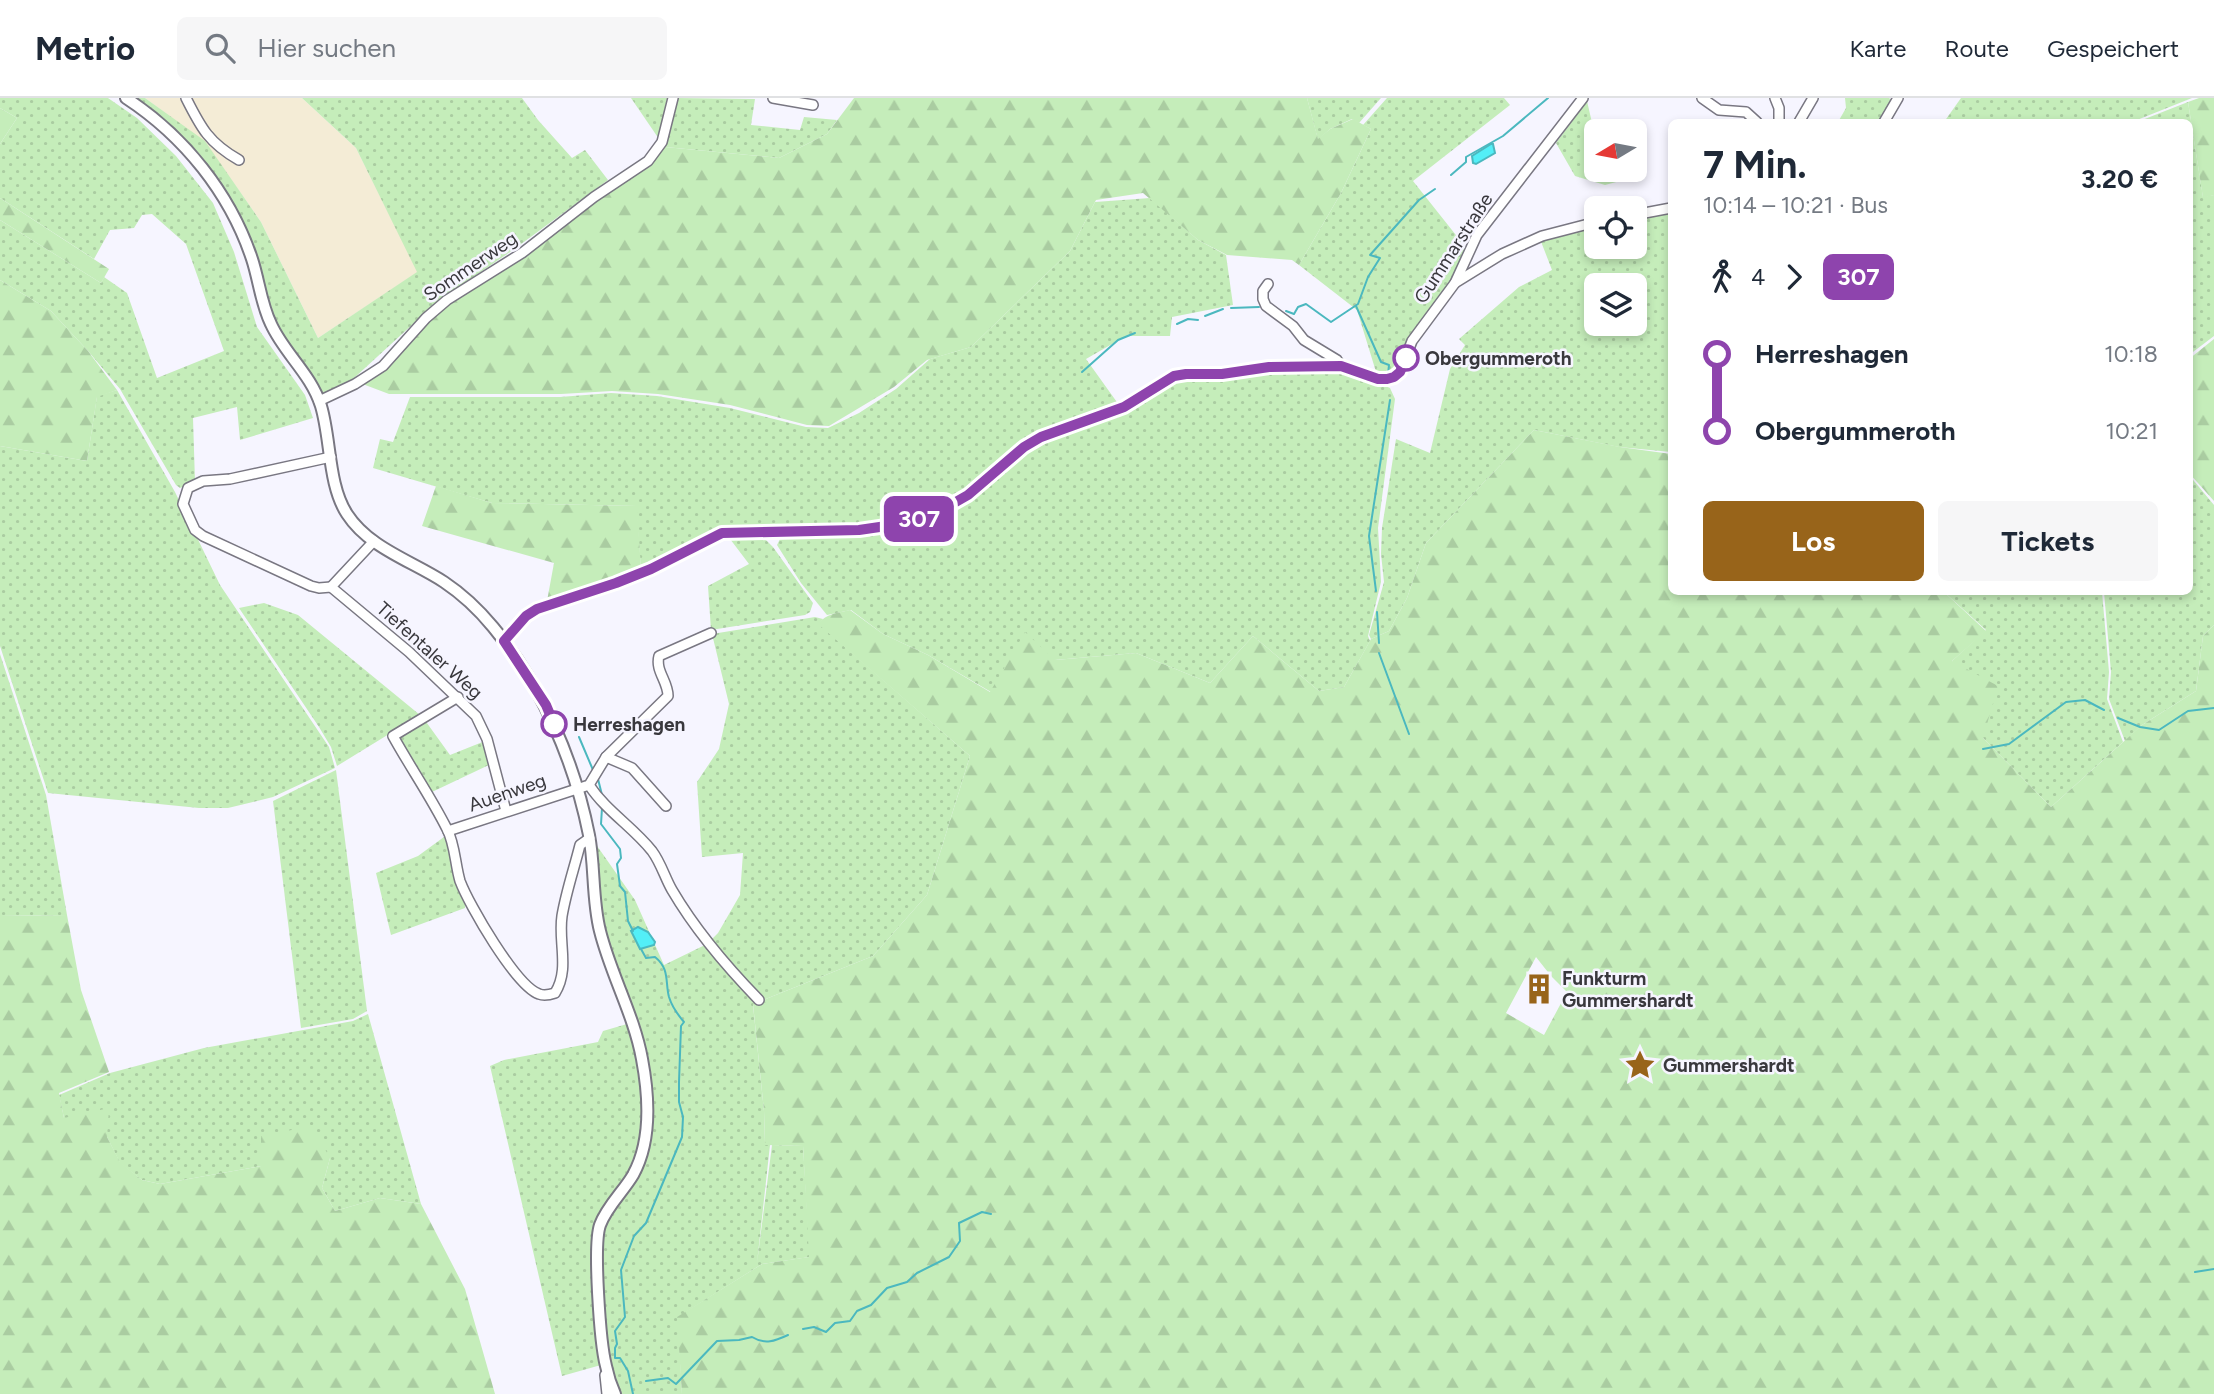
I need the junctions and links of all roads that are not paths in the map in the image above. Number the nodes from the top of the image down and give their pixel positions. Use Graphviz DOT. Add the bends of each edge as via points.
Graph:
graph roads {
  1 [pos="126,98"];
  2 [pos="186,98"];
  3 [pos="673,98"];
  4 [pos="773,98"];
  5 [pos="1583,98"];
  6 [pos="1702,98"];
  7 [pos="1775,98"];
  8 [pos="1813,98"];
  9 [pos="1898,98"];
  10 [pos="813,105"];
  11 [pos="1754,119"];
  12 [pos="1779,119"];
  13 [pos="1801,119"];
  14 [pos="1886,119"];
  15 [pos="239,160"];
  16 [pos="1668,209"];
  17 [pos="1647,213"];
  18 [pos="1584,225"];
  19 [pos="1455,283"];
  20 [pos="1268,284"];
  21 [pos="1341,366"];
  22 [pos="319,401"];
  23 [pos="331,457"];
  24 [pos="374,541"];
  25 [pos="331,587"];
  26 [pos="711,633"];
  27 [pos="504,641"];
  28 [pos="458,696"];
  29 [pos="606,757"];
  30 [pos="589,785"];
  31 [pos="577,788"];
  32 [pos="666,806"];
  33 [pos="506,811"];
  34 [pos="448,831"];
  35 [pos="590,838"];
  36 [pos="759,1000"];
  37 [pos="607,1371"];
  38 [pos="607,1394"];
  39 [pos="615,1394"];
  1 -- 22 [label="main road" via="179,142 221,194 252,257 273,328"];
  2 -- 15 [label="street" via="203,132"];
  3 -- 22 [label="street, Sommerweg" via="657,152 522,253 447,300 383,366"];
  4 -- 10 [label="street"];
  5 -- 19 [label="street, Gummarstraße" via="1477,235"];
  6 -- 11 [label="street" via="1719,110 1746,112"];
  7 -- 12 [label="street"];
  8 -- 13 [label="street"];
  9 -- 14 [label="street"];
  16 -- 17 [label="street"];
  18 -- 19 [label="street" via="1542,236"];
  19 -- 21 [label="street, Gummarstraße" via="1412,341 1394,377 1378,379"];
  20 -- 21 [label="street" via="1263,292 1266,306"];
  21 -- 27 [label="street, Gummarstraße" via="1174,376 1124,407 1041,437 968,495 938,512 877,528 722,533 628,579 537,609"];
  22 -- 23 [label="main road"];
  23 -- 24 [label="main road" via="347,514"];
  23 -- 25 [label="street" via="203,481 188,488 183,503 195,530 203,536 311,586"];
  24 -- 25 [label="street"];
  24 -- 27 [label="main road" via="460,594"];
  25 -- 28 [label="street, Tiefentaler Weg"];
  26 -- 29 [label="street" via="659,656 657,667 668,696"];
  27 -- 31 [label="main road" via="546,705"];
  28 -- 33 [label="street, Tiefentaler Weg" via="487,738"];
  28 -- 34 [label="street" via="393,736"];
  29 -- 30 [label="street"];
  29 -- 32 [label="street" via="632,768"];
  30 -- 31 [label="street, Auenweg"];
  30 -- 36 [label="street" via="653,852 705,940"];
  31 -- 33 [label="street, Auenweg"];
  31 -- 35 [label="main road"];
  33 -- 34 [label="street, Auenweg"];
  34 -- 35 [label="street" via="461,883 496,947 537,994 546,996 559,986 561,920 580,845"];
  35 -- 37 [label="main road" via="599,927 642,1058 647,1101 645,1144 633,1175 599,1228"];
  37 -- 38 [label="street"];
  37 -- 39 [label="main road"];
}
